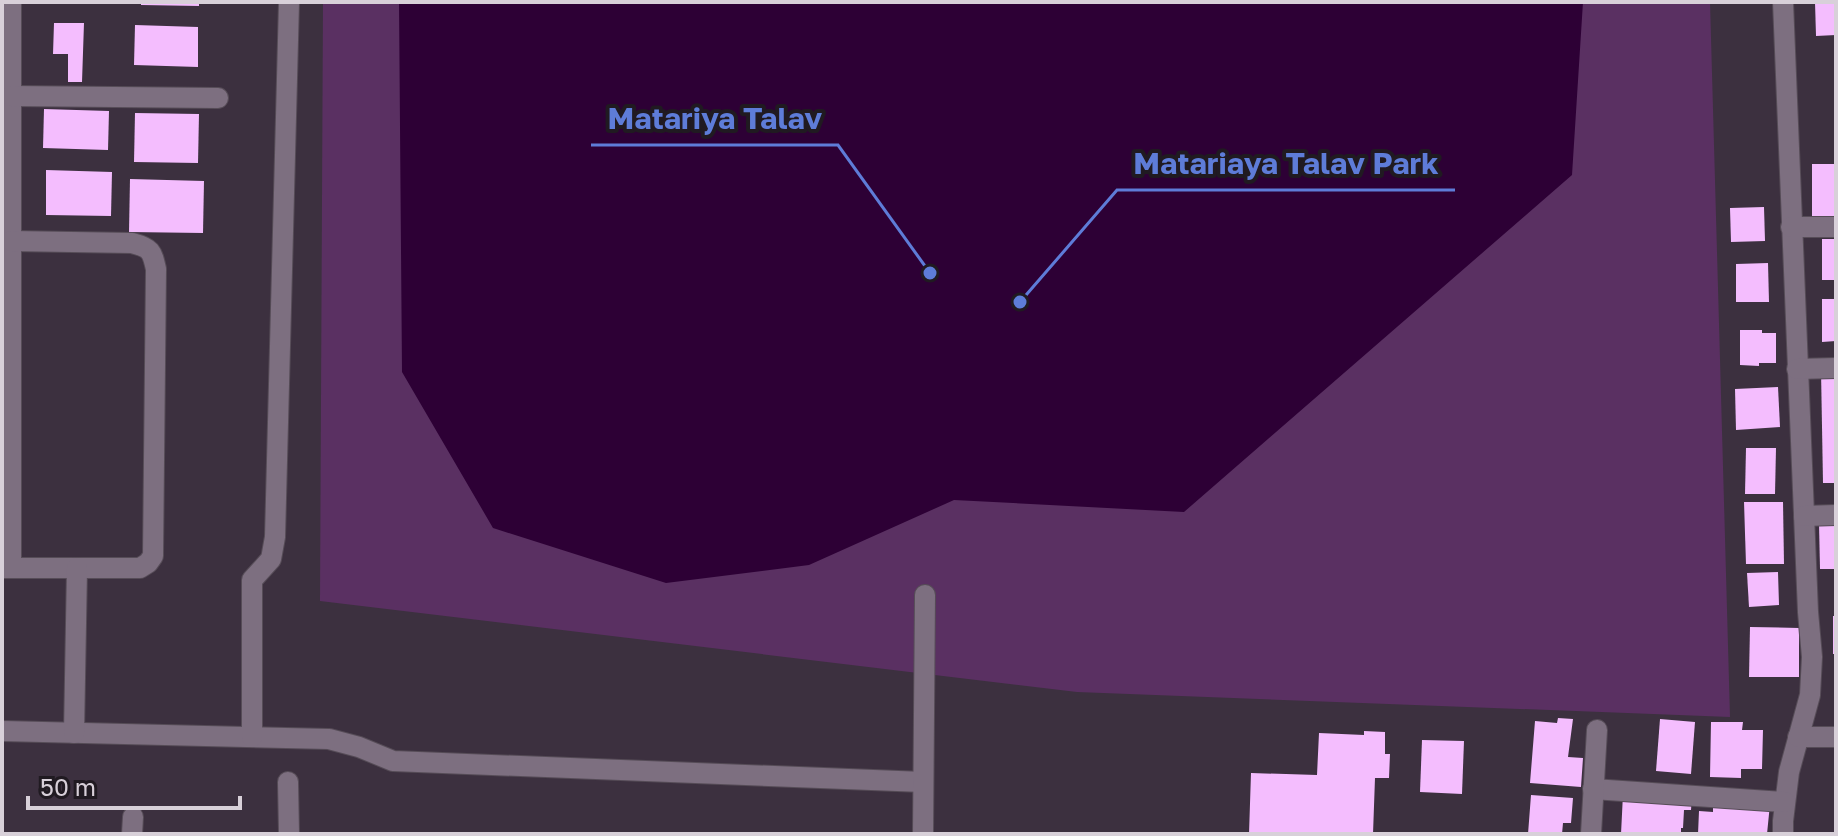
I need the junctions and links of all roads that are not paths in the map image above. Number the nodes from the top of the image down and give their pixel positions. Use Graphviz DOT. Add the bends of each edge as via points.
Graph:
graph roads {
  1 [pos="11,2"];
  2 [pos="289,2"];
  3 [pos="1783,2"];
  4 [pos="6,25"];
  5 [pos="11,96"];
  6 [pos="218,98"];
  7 [pos="6,143"];
  8 [pos="1791,227"];
  9 [pos="1836,227"];
  10 [pos="11,241"];
  11 [pos="7,270"];
  12 [pos="1836,368"];
  13 [pos="1797,369"];
  14 [pos="7,439"];
  15 [pos="1836,515"];
  16 [pos="1804,516"];
  17 [pos="6,568"];
  18 [pos="77,568"];
  19 [pos="925,595"];
  20 [pos="1597,730"];
  21 [pos="2,731"];
  22 [pos="74,733"];
  23 [pos="252,737"];
  24 [pos="1798,737"];
  25 [pos="1836,737"];
  26 [pos="288,782"];
  27 [pos="923,782"];
  28 [pos="1593,789"];
  29 [pos="1785,802"];
  30 [pos="289,834"];
  31 [pos="923,834"];
  32 [pos="1591,834"];
  33 [pos="1783,834"];
  1 -- 4 [label="street"];
  2 -- 23 [label="street" via="275,537 271,559 252,580"];
  3 -- 8 [label="street"];
  4 -- 5 [label="street"];
  5 -- 6 [label="street"];
  5 -- 7 [label="street"];
  7 -- 10 [label="street"];
  8 -- 9 [label="street"];
  8 -- 13 [label="street"];
  10 -- 11 [label="street"];
  10 -- 18 [label="street" via="132,243 152,253 156,269 153,556 140,568"];
  11 -- 14 [label="street"];
  12 -- 13 [label="street"];
  13 -- 16 [label="street"];
  14 -- 17 [label="street"];
  15 -- 16 [label="street"];
  16 -- 24 [label="street" via="1812,657 1810,695"];
  17 -- 18 [label="street"];
  18 -- 22 [label="street"];
  19 -- 27 [label="street"];
  20 -- 28 [label="street"];
  21 -- 22 [label="street"];
  22 -- 23 [label="street"];
  23 -- 27 [label="street" via="329,739 393,761"];
  24 -- 25 [label="street"];
  24 -- 29 [label="street"];
  26 -- 30 [label="street"];
  27 -- 31 [label="street"];
  28 -- 29 [label="street"];
  28 -- 32 [label="street"];
  29 -- 33 [label="street"];
}
